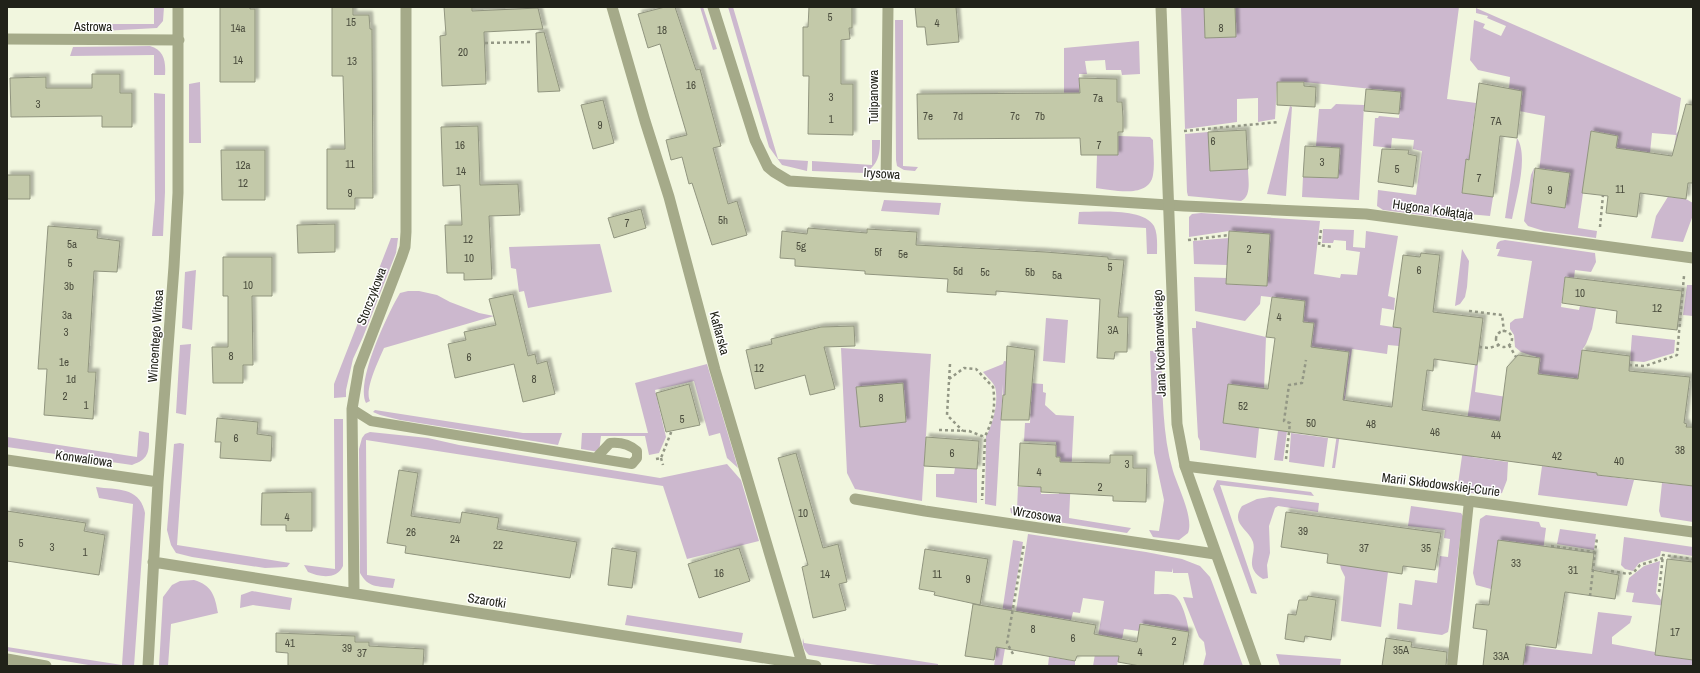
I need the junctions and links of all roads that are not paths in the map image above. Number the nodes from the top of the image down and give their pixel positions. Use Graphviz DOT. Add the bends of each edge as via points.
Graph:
graph roads {
  1 [pos="178,7"];
  2 [pos="406,7"];
  3 [pos="612,7"];
  4 [pos="713,7"];
  5 [pos="888,7"];
  6 [pos="1161,7"];
  7 [pos="7,40"];
  8 [pos="179,40"];
  9 [pos="886,188"];
  10 [pos="1168,205"];
  11 [pos="1693,258"];
  12 [pos="352,409"];
  13 [pos="596,458"];
  14 [pos="7,460"];
  15 [pos="1185,466"];
  16 [pos="158,482"];
  17 [pos="855,499"];
  18 [pos="1469,501"];
  19 [pos="1693,532"];
  20 [pos="1215,554"];
  21 [pos="153,562"];
  22 [pos="354,593"];
  23 [pos="7,659"];
  24 [pos="803,665"];
  25 [pos="46,666"];
  26 [pos="148,666"];
  27 [pos="816,666"];
  28 [pos="1256,666"];
  29 [pos="1452,666"];
  1 -- 8 [label="street, Wincentego Witosa"];
  2 -- 12 [label="street, Storczykowa" via="405,247 359,368"];
  3 -- 24 [label="street, Kaflarska" via="669,196 715,370"];
  4 -- 9 [label="street, Irysowa" via="756,140 768,167 789,180"];
  5 -- 9 [label="street, Tulipanowa"];
  6 -- 10 [label="street, Jana Kochanowskiego"];
  7 -- 8 [label="street, Astrowa"];
  8 -- 16 [label="street, Wincentego Witosa" via="178,193"];
  9 -- 10 [label="street, Irysowa"];
  10 -- 11 [label="street, Hugona Kołłątaja" via="1366,214"];
  10 -- 15 [label="street, Jana Kochanowskiego" via="1177,424"];
  12 -- 13 [label="lane" via="371,421"];
  12 -- 22 [label="street, Storczykowa"];
  14 -- 16 [label="street, Konwaliowa"];
  15 -- 18 [label="street, Marii Skłodowskiej-Curie"];
  15 -- 20 [label="street, Jana Kochanowskiego"];
  16 -- 21 [label="street, Wincentego Witosa"];
  17 -- 20 [label="street, Wrzosowa"];
  18 -- 19 [label="street, Marii Skłodowskiej-Curie"];
  18 -- 29 [label="lane"];
  20 -- 28 [label="street, Jana Kochanowskiego"];
  21 -- 22 [label="street, Szarotki"];
  21 -- 26 [label="street, Wincentego Witosa"];
  22 -- 24 [label="street, Szarotki"];
  23 -- 25 [label="street"];
  24 -- 27 [label="street, Szarotki"];
}
